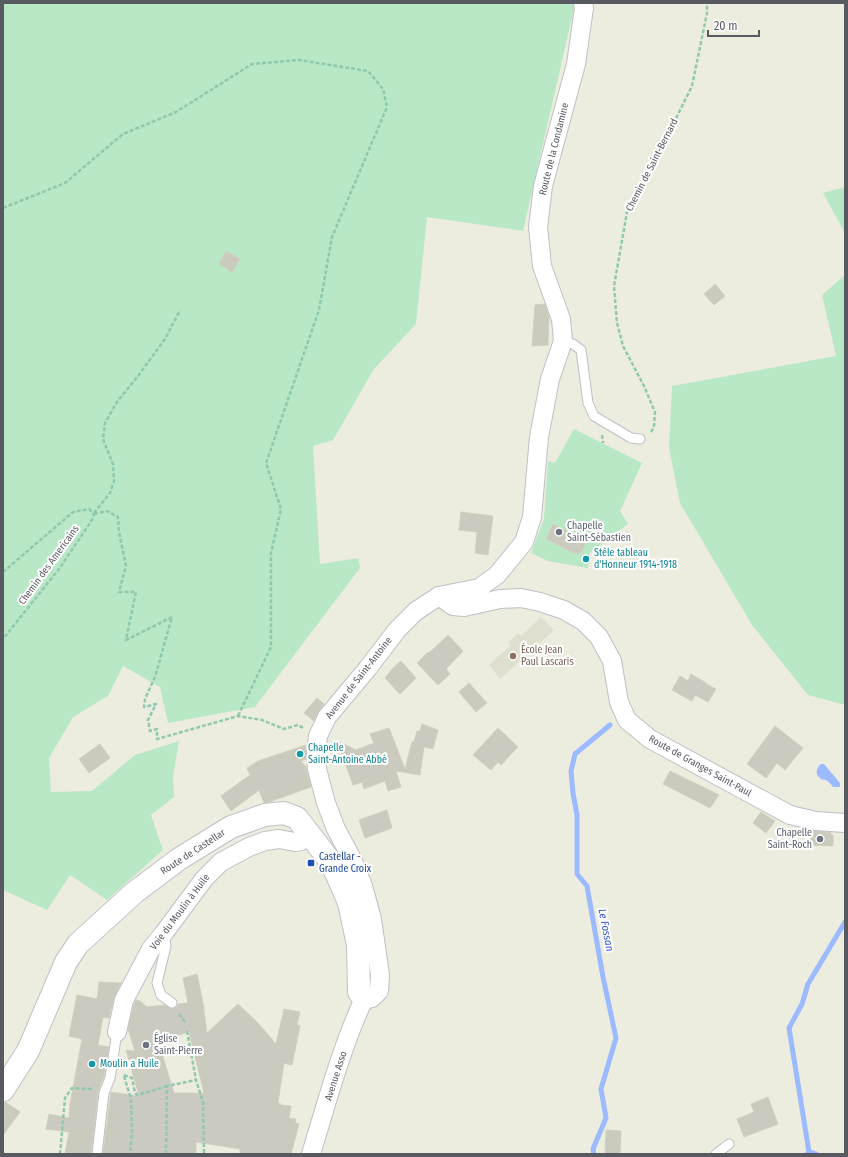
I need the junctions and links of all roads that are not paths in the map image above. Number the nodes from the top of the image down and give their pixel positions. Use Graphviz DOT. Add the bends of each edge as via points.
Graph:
graph roads {
  1 [pos="584,3"];
  2 [pos="563,341"];
  3 [pos="640,439"];
  4 [pos="439,596"];
  5 [pos="845,823"];
  6 [pos="309,835"];
  7 [pos="164,933"];
  8 [pos="364,999"];
  9 [pos="172,1003"];
  10 [pos="117,1032"];
  11 [pos="3,1090"];
  12 [pos="729,1144"];
  13 [pos="97,1154"];
  14 [pos="311,1154"];
  15 [pos="716,1154"];
  1 -- 2 [label="street, Route de la Condamine" via="576,64 543,186 538,228 542,266 561,319"];
  2 -- 3 [label="lane" via="581,350 588,403 594,416 631,438"];
  2 -- 4 [label="street" via="550,379 539,437 532,517 524,542 497,575 479,588"];
  4 -- 5 [label="street, Route de Granges Saint-Paul" via="453,606 464,607 500,599 521,598 564,610 583,621 600,637 612,661 619,702 627,720 650,739 790,815 816,821"];
  4 -- 8 [label="street, Avenue de Saint-Antoine" via="416,611 397,630 327,717 318,736 317,769 326,803 363,886 372,919 380,975 379,990 372,998"];
  6 -- 7 [label="street, Voie du Moulin à Huile" via="295,842 279,839 265,841 221,862 204,879"];
  6 -- 8 [label="street, Route de Castellar" via="337,875 349,903 358,945 359,992"];
  6 -- 11 [label="street, Route de Castellar" via="297,818 284,813 265,815 231,827 179,859 135,892 78,944 66,962 28,1051"];
  7 -- 9 [label="lane" via="166,946 158,983 161,995"];
  7 -- 10 [label="street, Voie du Moulin à Huile" via="150,950 124,1000"];
  8 -- 14 [label="street, Avenue Asso" via="355,1017 334,1078"];
  10 -- 13 [label="lane" via="110,1078 104,1093"];
  12 -- 15 [label="lane"];
}
